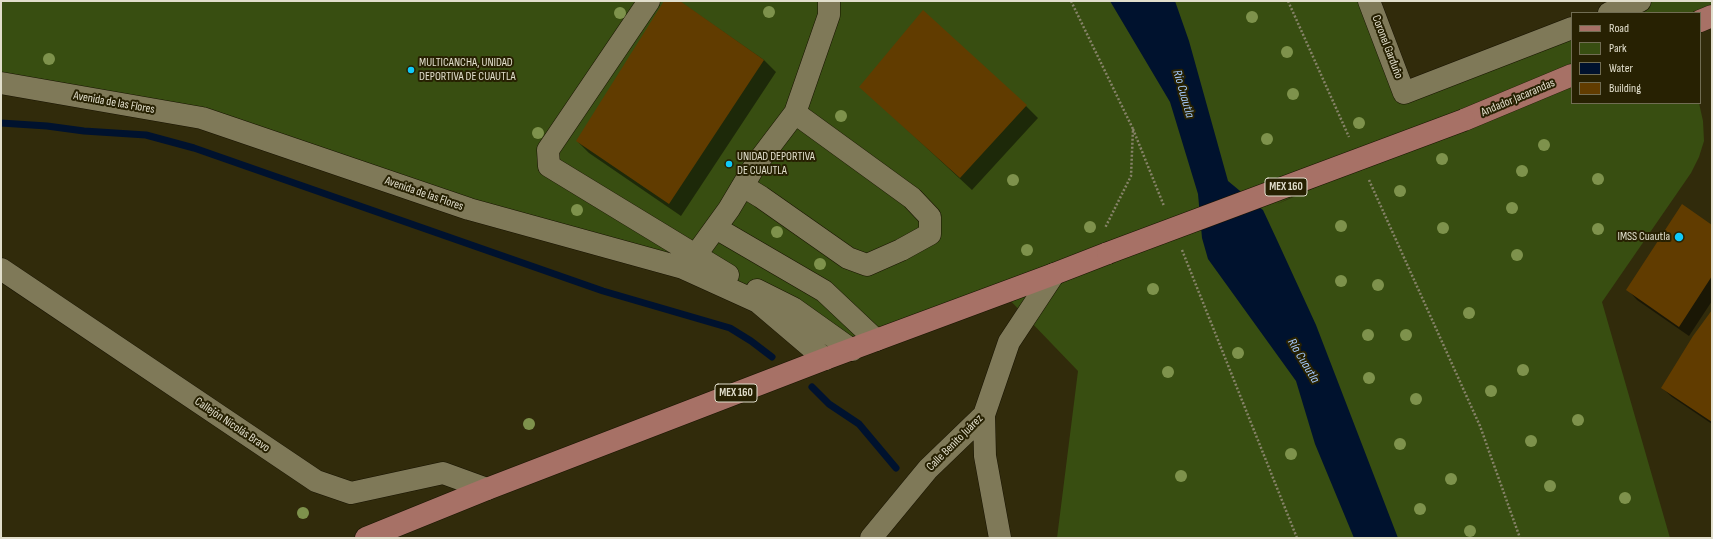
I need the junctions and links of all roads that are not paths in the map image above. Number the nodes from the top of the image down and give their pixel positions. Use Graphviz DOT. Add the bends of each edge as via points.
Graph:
graph roads {
  1 [pos="649,1"];
  2 [pos="1369,1"];
  3 [pos="1640,1"];
  4 [pos="826,2"];
  5 [pos="1612,12"];
  6 [pos="1712,16"];
  7 [pos="1701,21"];
  8 [pos="1571,28"];
  9 [pos="1571,75"];
  10 [pos="1,83"];
  11 [pos="795,113"];
  12 [pos="743,186"];
  13 [pos="716,228"];
  14 [pos="695,256"];
  15 [pos="1,269"];
  16 [pos="1054,274"];
  17 [pos="876,340"];
  18 [pos="852,350"];
  19 [pos="825,359"];
  20 [pos="984,415"];
  21 [pos="487,489"];
  22 [pos="366,538"];
  23 [pos="871,538"];
  24 [pos="1000,538"];
  1 -- 14 [label="street" via="548,150 548,166"];
  2 -- 8 [label="street, Coronel Garduño" via="1404,94"];
  3 -- 5 [label="street"];
  4 -- 11 [label="street" via="828,15"];
  6 -- 7 [label="main road"];
  9 -- 16 [label="main road, Andador Jacarandas / MEX 160, bridge" via="1464,120"];
  10 -- 19 [label="street, Avenida de las Flores" via="202,118 469,209 683,268 758,302"];
  11 -- 12 [label="street" via="754,167"];
  11 -- 12 [label="street" via="912,198 930,217 930,234 867,265 848,258"];
  12 -- 13 [label="street"];
  13 -- 14 [label="street"];
  13 -- 17 [label="street" via="824,291"];
  14 -- 18 [label="street" via="793,308"];
  15 -- 21 [label="street, Callejón Nicolás Bravo" via="316,481 351,493 443,473"];
  16 -- 17 [label="main road, MEX 160"];
  16 -- 20 [label="street, Calle Benito Juárez" via="1010,342"];
  17 -- 18 [label="main road, MEX 160"];
  18 -- 19 [label="main road, MEX 160"];
  19 -- 21 [label="main road, MEX 160"];
  20 -- 23 [label="street, Calle Benito Juárez" via="928,469"];
  20 -- 24 [label="street" via="985,456"];
  21 -- 22 [label="main road, MEX 160"];
}
